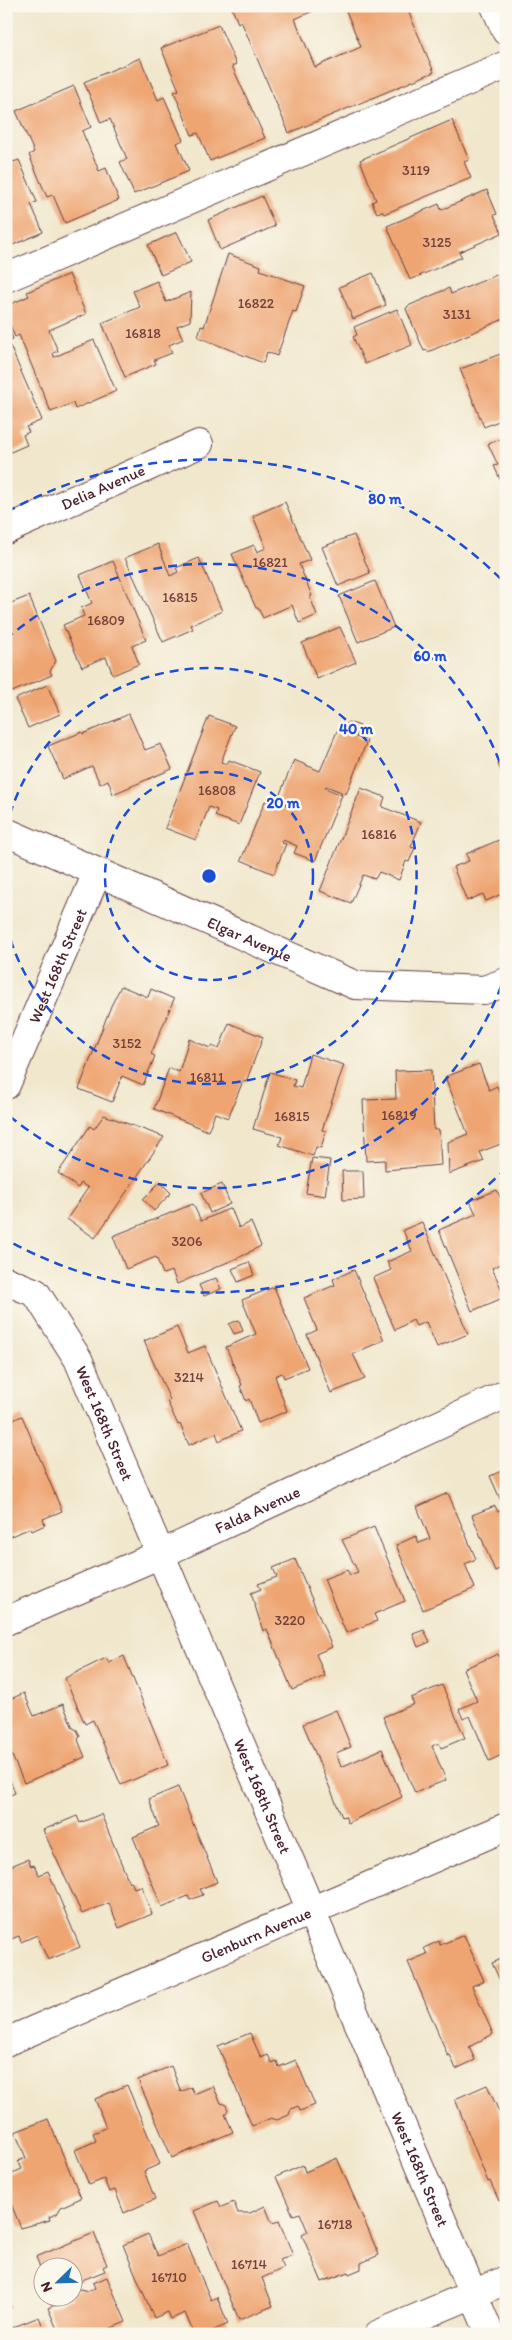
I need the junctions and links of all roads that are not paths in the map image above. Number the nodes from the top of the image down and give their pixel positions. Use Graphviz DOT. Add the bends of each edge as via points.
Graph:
graph roads {
  1 [pos="495,6"];
  2 [pos="506,31"];
  3 [pos="506,65"];
  4 [pos="6,278"];
  5 [pos="199,444"];
  6 [pos="6,530"];
  7 [pos="6,832"];
  8 [pos="97,873"];
  9 [pos="506,982"];
  10 [pos="6,1085"];
  11 [pos="6,1281"];
  12 [pos="506,1394"];
  13 [pos="160,1554"];
  14 [pos="6,1621"];
  15 [pos="506,1827"];
  16 [pos="310,1909"];
  17 [pos="6,2042"];
  18 [pos="506,2280"];
  19 [pos="473,2294"];
  20 [pos="379,2334"];
  21 [pos="490,2334"];
  1 -- 2 [label="street"];
  3 -- 4 [label="street"];
  5 -- 6 [label="street, Delia Avenue"];
  7 -- 8 [label="street, Elgar Avenue"];
  8 -- 9 [label="street, Elgar Avenue" via="355,985 484,990"];
  8 -- 10 [label="street, West 168th Street"];
  11 -- 13 [label="street, West 168th Street" via="36,1293 78,1359"];
  12 -- 13 [label="street, Falda Avenue"];
  13 -- 14 [label="street, Falda Avenue"];
  13 -- 16 [label="street, West 168th Street"];
  15 -- 16 [label="street, Glenburn Avenue"];
  16 -- 17 [label="street, Glenburn Avenue"];
  16 -- 19 [label="street, West 168th Street"];
  18 -- 19 [label="street"];
  19 -- 20 [label="street"];
  19 -- 21 [label="street, West 168th Street"];
}
